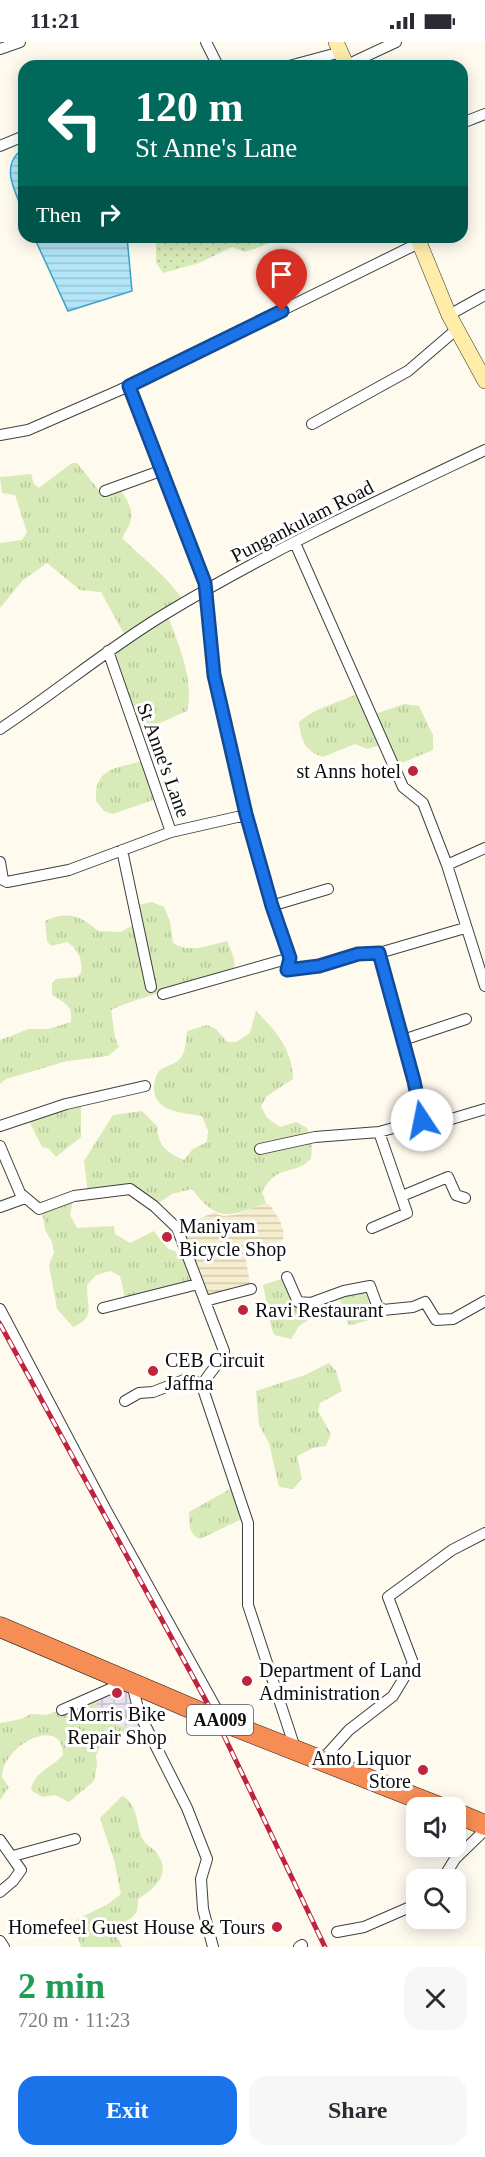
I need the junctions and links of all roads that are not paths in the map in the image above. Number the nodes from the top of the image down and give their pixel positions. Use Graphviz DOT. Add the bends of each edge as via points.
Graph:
graph roads {
  1 [pos="20,42"];
  2 [pos="206,42"];
  3 [pos="396,42"];
  4 [pos="2,46"];
  5 [pos="343,56"];
  6 [pos="215,60"];
  7 [pos="321,60"];
  8 [pos="485,114"];
  9 [pos="468,121"];
  10 [pos="18,138"];
  11 [pos="0,146"];
  12 [pos="412,243"];
  13 [pos="419,243"];
  14 [pos="485,295"];
  15 [pos="449,315"];
  16 [pos="457,329"];
  17 [pos="485,381"];
  18 [pos="129,386"];
  19 [pos="312,424"];
  20 [pos="0,435"];
  21 [pos="485,450"];
  22 [pos="162,470"];
  23 [pos="105,491"];
  24 [pos="295,543"];
  25 [pos="207,590"];
  26 [pos="108,651"];
  27 [pos="0,729"];
  28 [pos="246,814"];
  29 [pos="171,832"];
  30 [pos="485,848"];
  31 [pos="122,850"];
  32 [pos="0,862"];
  33 [pos="447,865"];
  34 [pos="328,889"];
  35 [pos="272,906"];
  36 [pos="465,928"];
  37 [pos="379,953"];
  38 [pos="290,958"];
  39 [pos="485,986"];
  40 [pos="151,987"];
  41 [pos="163,994"];
  42 [pos="466,1019"];
  43 [pos="404,1040"];
  44 [pos="146,1086"];
  45 [pos="485,1109"];
  46 [pos="422,1120"];
  47 [pos="0,1126"];
  48 [pos="379,1132"];
  49 [pos="0,1146"];
  50 [pos="260,1149"];
  51 [pos="402,1196"];
  52 [pos="25,1198"];
  53 [pos="465,1198"];
  54 [pos="0,1207"];
  55 [pos="372,1228"];
  56 [pos="287,1277"];
  57 [pos="198,1284"];
  58 [pos="251,1288"];
  59 [pos="206,1301"];
  60 [pos="485,1301"];
  61 [pos="103,1308"];
  62 [pos="0,1309"];
  63 [pos="202,1386"];
  64 [pos="125,1401"];
  65 [pos="485,1533"];
  66 [pos="0,1627"];
  67 [pos="130,1682"];
  68 [pos="63,1710"];
  69 [pos="224,1722"];
  70 [pos="295,1748"];
  71 [pos="322,1760"];
  72 [pos="414,1797"];
  73 [pos="466,1817"];
  74 [pos="485,1825"];
  75 [pos="485,1830"];
  76 [pos="0,1839"];
  77 [pos="75,1839"];
  78 [pos="13,1856"];
  79 [pos="449,1869"];
  80 [pos="0,1892"];
  81 [pos="406,1909"];
  82 [pos="337,1932"];
  83 [pos="0,1941"];
  84 [pos="4,1947"];
  85 [pos="213,1947"];
  1 -- 4 [label="street"];
  2 -- 6 [label="street"];
  3 -- 5 [label="street"];
  5 -- 7 [label="street"];
  8 -- 9 [label="street"];
  10 -- 11 [label="street"];
  12 -- 18 [label="street"];
  13 -- 15 [label="main road"];
  14 -- 15 [label="street"];
  15 -- 16 [label="main road"];
  16 -- 17 [label="main road"];
  16 -- 19 [label="street" via="408,371"];
  18 -- 20 [label="street" via="28,429"];
  18 -- 22 [label="street"];
  21 -- 24 [label="street, Pungankulam Road"];
  22 -- 23 [label="street"];
  22 -- 25 [label="street"];
  24 -- 25 [label="street, Pungankulam Road"];
  24 -- 33 [label="street" via="403,787 423,803"];
  25 -- 26 [label="street, Pungankulam Road"];
  25 -- 28 [label="street" via="214,675"];
  26 -- 27 [label="street, Pungankulam Road"];
  26 -- 29 [label="street, St Anne's Lane"];
  28 -- 29 [label="street"];
  28 -- 35 [label="street"];
  29 -- 31 [label="street, St Anne's Lane"];
  30 -- 33 [label="street"];
  31 -- 32 [label="street, St Anne's Lane" via="69,870 7,882 3,880"];
  31 -- 40 [label="street"];
  33 -- 36 [label="street"];
  34 -- 35 [label="street"];
  35 -- 38 [label="street"];
  36 -- 37 [label="street"];
  36 -- 39 [label="street"];
  37 -- 38 [label="street" via="287,970"];
  37 -- 43 [label="street"];
  38 -- 41 [label="street"];
  42 -- 43 [label="street"];
  43 -- 46 [label="street"];
  44 -- 47 [label="street" via="66,1104"];
  45 -- 46 [label="street" via="448,1120"];
  46 -- 48 [label="street"];
  48 -- 50 [label="street" via="315,1137"];
  48 -- 51 [label="street"];
  49 -- 52 [label="street"];
  51 -- 53 [label="street" via="448,1177 456,1195"];
  51 -- 55 [label="street" via="407,1213"];
  52 -- 54 [label="street"];
  52 -- 57 [label="street" via="39,1209 75,1196 130,1189 177,1228"];
  56 -- 60 [label="street" via="298,1302 311,1303 370,1286 383,1310 425,1302 436,1320 453,1318"];
  57 -- 59 [label="street"];
  57 -- 61 [label="street"];
  58 -- 59 [label="street"];
  59 -- 63 [label="street" via="224,1351"];
  62 -- 69 [label="street"];
  63 -- 64 [label="street" via="184,1380"];
  63 -- 70 [label="street" via="248,1523 248,1605"];
  65 -- 71 [label="street" via="452,1550 388,1597 413,1663 393,1696 349,1730"];
  66 -- 67 [label="highway, AA009"];
  67 -- 68 [label="street"];
  67 -- 69 [label="highway, AA009"];
  67 -- 85 [label="street" via="139,1713 187,1808 207,1859 201,1879 203,1909"];
  69 -- 70 [label="highway, AA009"];
  70 -- 71 [label="highway, AA009"];
  71 -- 72 [label="highway, AA009"];
  73 -- 74 [label="highway"];
  75 -- 79 [label="street"];
  76 -- 78 [label="street"];
  77 -- 78 [label="street"];
  78 -- 80 [label="street" via="21,1869"];
  81 -- 82 [label="street" via="364,1927"];
  83 -- 84 [label="street"];
}
